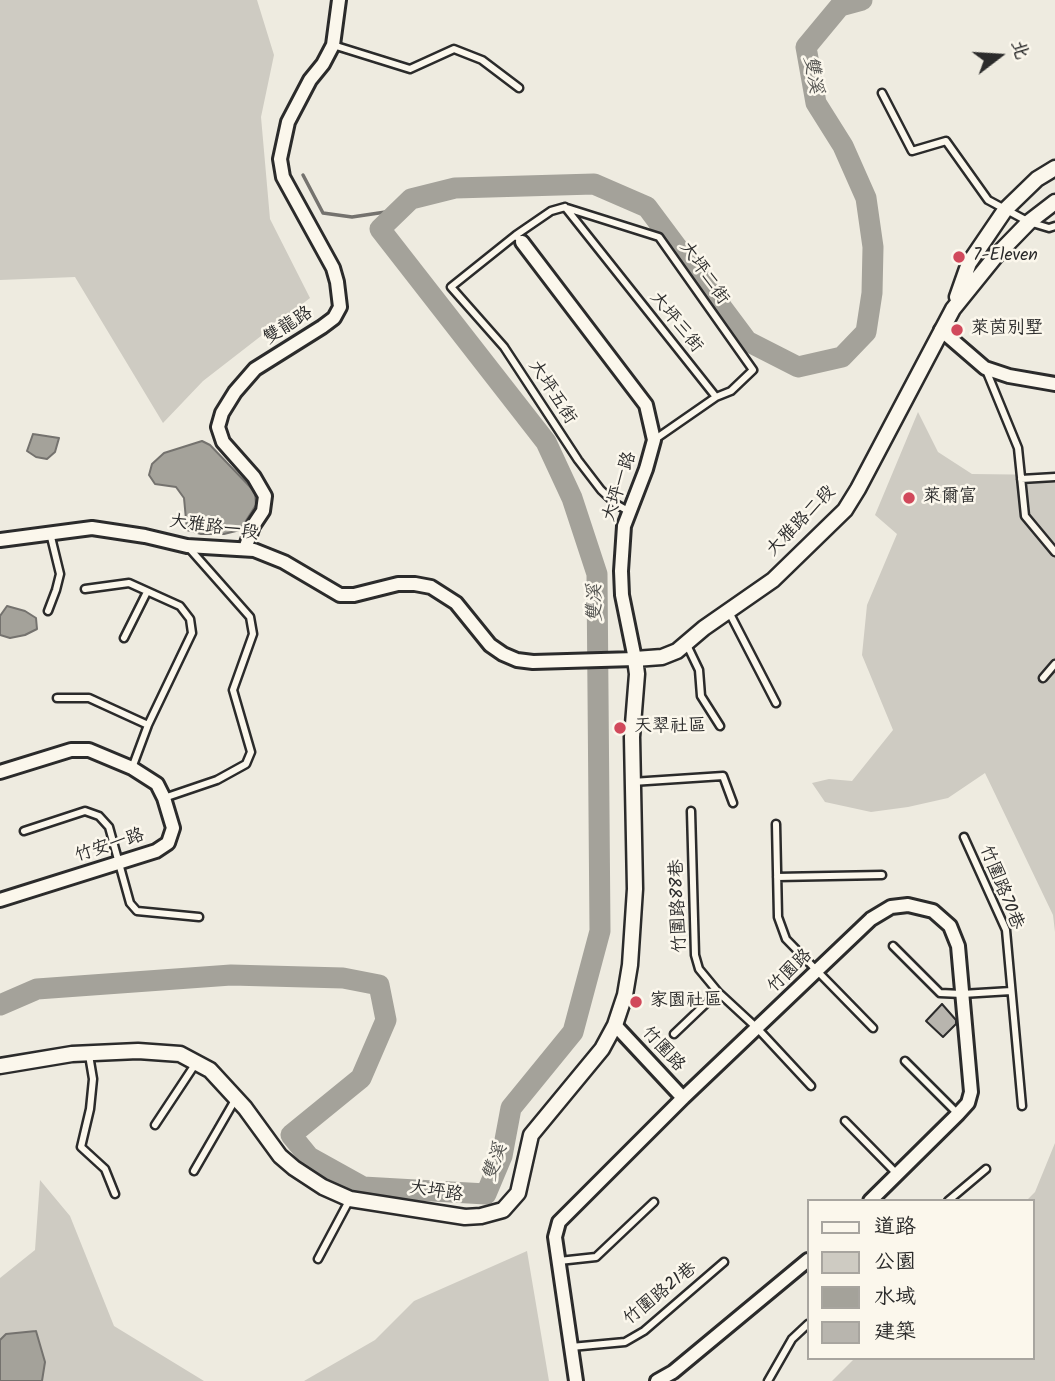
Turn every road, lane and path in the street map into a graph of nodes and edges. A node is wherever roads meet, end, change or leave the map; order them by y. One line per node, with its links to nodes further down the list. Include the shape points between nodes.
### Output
1 (338, 0): 2 (street, 雙龍路)
2 (333, 45): 3 (lane, via 410,69 454,49 482,60); 24 (street, 雙龍路, via 293,113 280,159 283,177 333,268 340,307 323,327 255,369 222,413 218,427 223,442 265,496)
3 (519, 88)
4 (882, 93): 8 (lane, via 912,151 946,141 988,200)
5 (1055, 168): 8 (street, 大雅路二段)
6 (1055, 202): 9 (street, 大雅路二段)
7 (565, 207): 11 (lane, via 551,211); 16 (lane, 大坪三街); 16 (lane, 大坪二街, via 659,237 753,370 731,391)
8 (1005, 210): 9 (lane); 12 (street, 大雅路二段, via 969,263)
9 (1029, 222): 10 (lane); 12 (street, 大雅路二段)
10 (1055, 226)
11 (519, 239): 17 (street, 大坪一路, via 646,405); 20 (lane, 大坪五街, via 451,287 504,347 601,490)
12 (953, 309): 13 (street, 大雅路二段)
13 (941, 330): 14 (street); 29 (street, 大雅路二段, via 845,510 773,580)
14 (985, 368): 15 (street); 19 (lane, via 1018,448)
15 (1055, 384)
16 (716, 397): 17 (lane)
17 (654, 440): 20 (street, 大坪一路)
18 (1055, 477): 19 (lane)
19 (1021, 479): 25 (lane, via 1025,516)
20 (628, 511): 32 (street, 大坪一路, via 622,541)
21 (50, 533): 22 (street, 大雅路一段); 23 (street, 大雅路一段, via 92,528); 28 (lane, via 60,574)
22 (0, 540)
23 (187, 546): 24 (street, 大雅路一段); 42 (lane, via 250,617 253,634 233,690 251,752 246,764 217,780)
24 (245, 549): 32 (street, 大雅路一段, via 269,555 340,595 398,584 430,587 456,603 480,634 517,660)
25 (1055, 552)
26 (85, 589): 27 (lane, via 129,583)
27 (146, 592): 30 (lane); 37 (lane, via 180,606 190,619 192,633)
28 (48, 611)
29 (729, 612): 31 (street, 大雅路二段); 36 (lane)
30 (124, 638)
31 (687, 643): 32 (street, 大雅路二段, via 662,657); 38 (lane, via 699,670 701,696)
32 (628, 659): 41 (street, 大坪路, via 637,674)
33 (1055, 664): 34 (lane)
34 (1043, 678)
35 (57, 698): 37 (lane, via 89,698)
36 (776, 703)
37 (148, 725): 39 (lane)
38 (720, 726)
39 (132, 768): 40 (street, 竹安一路, via 89,750 71,750); 42 (street, 竹安一路, via 158,784)
40 (0, 772)
41 (632, 782): 43 (lane, via 723,776); 58 (street, 大坪路, via 633,931 625,995)
42 (164, 798): 48 (street, 竹安一路, via 173,828 169,843)
43 (733, 803)
44 (691, 811): 56 (lane, 竹圍路88巷, via 695,955 699,969)
45 (776, 824): 50 (lane)
46 (24, 831): 48 (lane, via 85,811 99,816 109,827)
47 (964, 837): 55 (lane, 竹圍路70巷, via 1006,930)
48 (118, 864): 51 (street, 竹安一路); 52 (lane, via 137,911)
49 (882, 874): 50 (lane)
50 (778, 877): 54 (lane, via 778,917 786,939)
51 (0, 900)
52 (199, 917)
53 (893, 946): 57 (lane, via 940,993)
54 (818, 971): 57 (street, 竹園路, via 871,919 891,907 908,905 933,911 950,926 958,946); 59 (lane); 60 (street, 竹園路)
55 (1011, 991): 57 (lane); 69 (lane, 竹圍路70巷)
56 (718, 992): 60 (lane, 竹圍路88巷); 61 (lane)
57 (962, 995): 70 (street, 竹園路, via 971,1092)
58 (615, 1025): 68 (street, 竹圍路); 77 (street, 大坪路, via 602,1049 531,1135 518,1193 503,1210 465,1217)
59 (873, 1028)
60 (758, 1029): 66 (lane, 竹圍路88巷); 68 (street, 竹園路)
61 (674, 1034)
62 (89, 1053): 63 (street, 大坪路, via 165,1052); 65 (street, 大坪路); 76 (lane, via 93,1079 81,1147 105,1169)
63 (197, 1061): 67 (street, 大坪路); 72 (lane)
64 (905, 1061): 70 (lane)
65 (0, 1066)
66 (811, 1086)
67 (236, 1098): 74 (lane); 77 (street, 大坪路, via 280,1156 323,1187)
68 (683, 1098): 82 (street, 竹園路, via 559,1222 555,1237)
69 (1022, 1106)
70 (958, 1114): 75 (street, 竹園路)
71 (845, 1121): 75 (lane)
72 (155, 1125)
73 (986, 1169): 79 (lane)
74 (194, 1171)
75 (897, 1174): 78 (street, 竹園路)
76 (115, 1194)
77 (350, 1199): 81 (lane)
78 (872, 1199)
79 (950, 1199)
80 (654, 1202): 82 (lane, via 596,1257)
81 (318, 1259)
82 (559, 1261): 86 (street, 竹園路)
83 (724, 1262): 86 (lane, 竹圍路21巷, via 625,1342)
84 (806, 1262): 88 (street)
85 (806, 1326): 89 (lane, via 792,1339)
86 (571, 1347): 87 (street, 竹園路)
87 (576, 1381)
88 (657, 1381)
89 (768, 1381)

